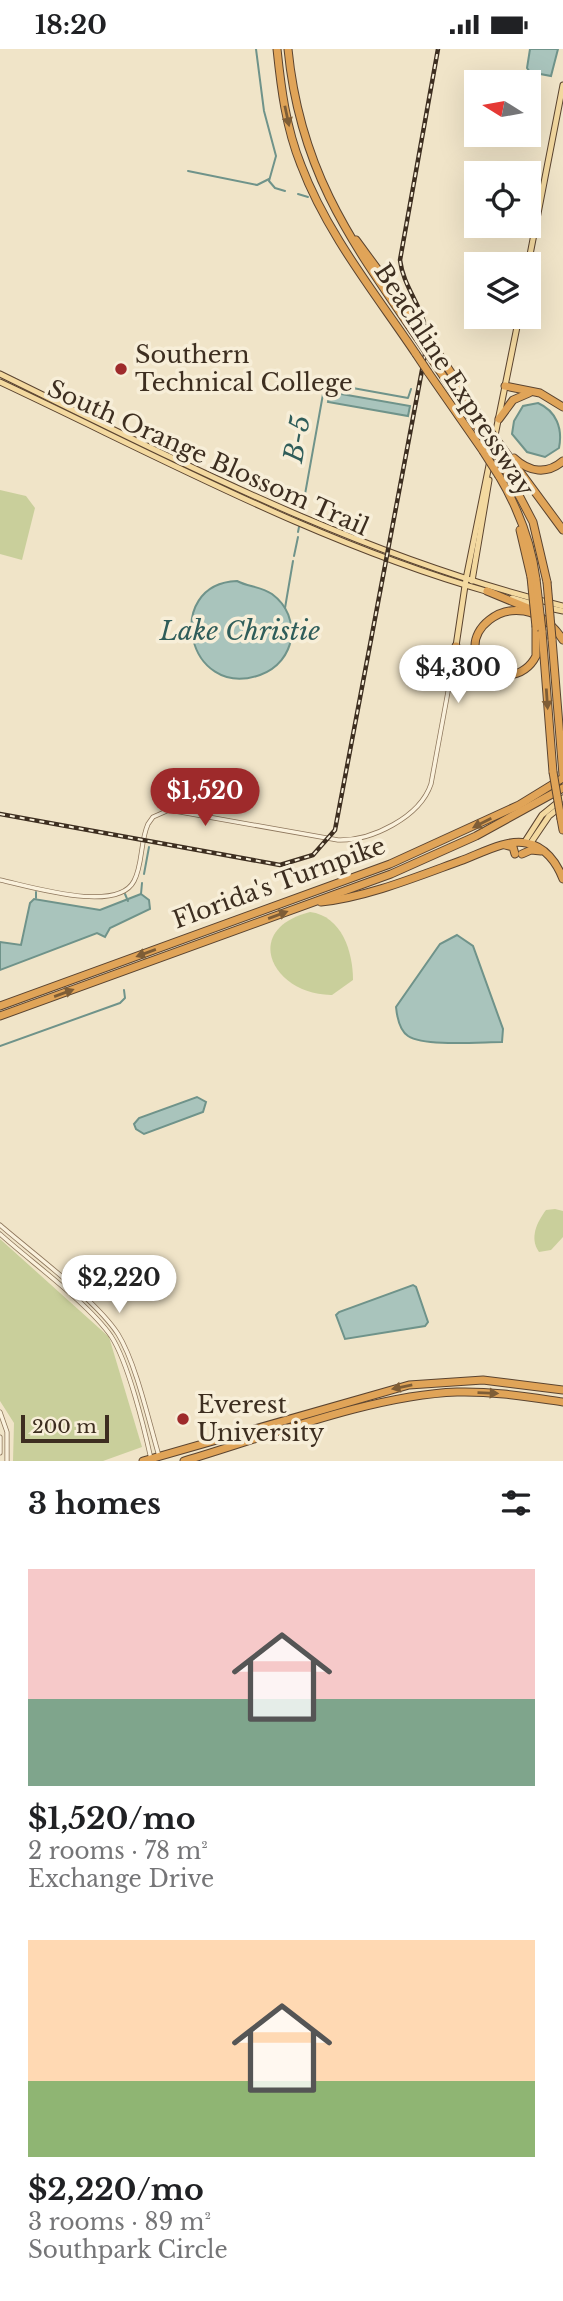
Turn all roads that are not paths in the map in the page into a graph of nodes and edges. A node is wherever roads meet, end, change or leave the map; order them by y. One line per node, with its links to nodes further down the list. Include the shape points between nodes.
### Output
1 (277, 49): 22 (highway, Beachline Expressway, one-way to 22, bridge, via 291,135 314,197 340,243 483,451 520,516 530,545)
2 (288, 49): 4 (highway, Beachline Expressway, via 295,103 310,159)
3 (563, 85): 5 (main road)
4 (348, 233): 13 (highway, bridge); 28 (highway, Beachline Expressway, bridge, via 501,461 533,522 547,582)
5 (531, 252)
6 (517, 329): 9 (main road)
7 (0, 375): 16 (main road, South Orange Blossom Trail)
8 (0, 382): 17 (main road, South Orange Blossom Trail)
9 (505, 386): 10 (highway); 12 (main road)
10 (540, 393): 11 (highway); 12 (highway, via 518,395)
11 (563, 407)
12 (499, 419): 18 (main road)
13 (504, 448): 14 (highway, via 535,470 551,469); 15 (highway)
14 (563, 461)
15 (563, 530)
16 (365, 543): 17 (main road); 18 (main road, South Orange Blossom Trail)
17 (350, 544): 18 (main road, South Orange Blossom Trail)
18 (468, 582): 19 (main road, South Orange Blossom Trail); 20 (main road, South Orange Blossom Trail); 24 (main road)
19 (487, 591): 21 (main road, South Orange Blossom Trail); 23 (highway, via 542,615)
20 (563, 606)
21 (563, 611)
22 (539, 629): 27 (highway, via 532,663 518,674); 33 (highway, Beachline Expressway, one-way to 33, bridge)
23 (563, 638): 27 (highway, via 528,611 510,610 492,617 478,631 475,647 482,665)
24 (456, 646): 25 (street); 26 (highway, via 458,664)
25 (452, 668): 26 (highway); 38 (street, via 430,784 423,802 409,816 347,841 176,810 153,817 144,832 133,883 124,890 100,898)
26 (464, 670): 27 (highway)
27 (498, 675)
28 (562, 766): 29 (highway, Beachline Expressway)
29 (563, 777): 40 (highway, Florida's Turnpike, one-way to 40, via 519,805 399,860)
30 (563, 788): 39 (highway, Florida's Turnpike, via 450,849)
31 (563, 798): 34 (main road, via 550,809)
32 (563, 805): 34 (main road, via 549,816)
33 (563, 830)
34 (532, 842): 35 (highway); 36 (highway)
35 (505, 845): 36 (highway, via 518,854 533,849); 39 (highway, via 409,878)
36 (545, 852): 37 (highway)
37 (563, 879)
38 (0, 880)
39 (307, 904): 41 (highway, Florida's Turnpike, one-way to 39)
40 (0, 1006)
41 (0, 1016)
42 (0, 1225): 51 (street, via 117,1333 129,1357)
43 (0, 1234): 51 (street, via 112,1337)
44 (470, 1380): 45 (highway); 46 (highway, via 457,1386); 51 (highway, one-way to 51, via 385,1390)
45 (563, 1390)
46 (456, 1392): 47 (highway, one-way to 47); 53 (highway, via 389,1401)
47 (563, 1402)
48 (0, 1412): 52 (street, via 7,1432)
49 (0, 1437): 50 (street)
50 (0, 1453)
51 (153, 1460)
52 (8, 1461)
53 (184, 1461)

